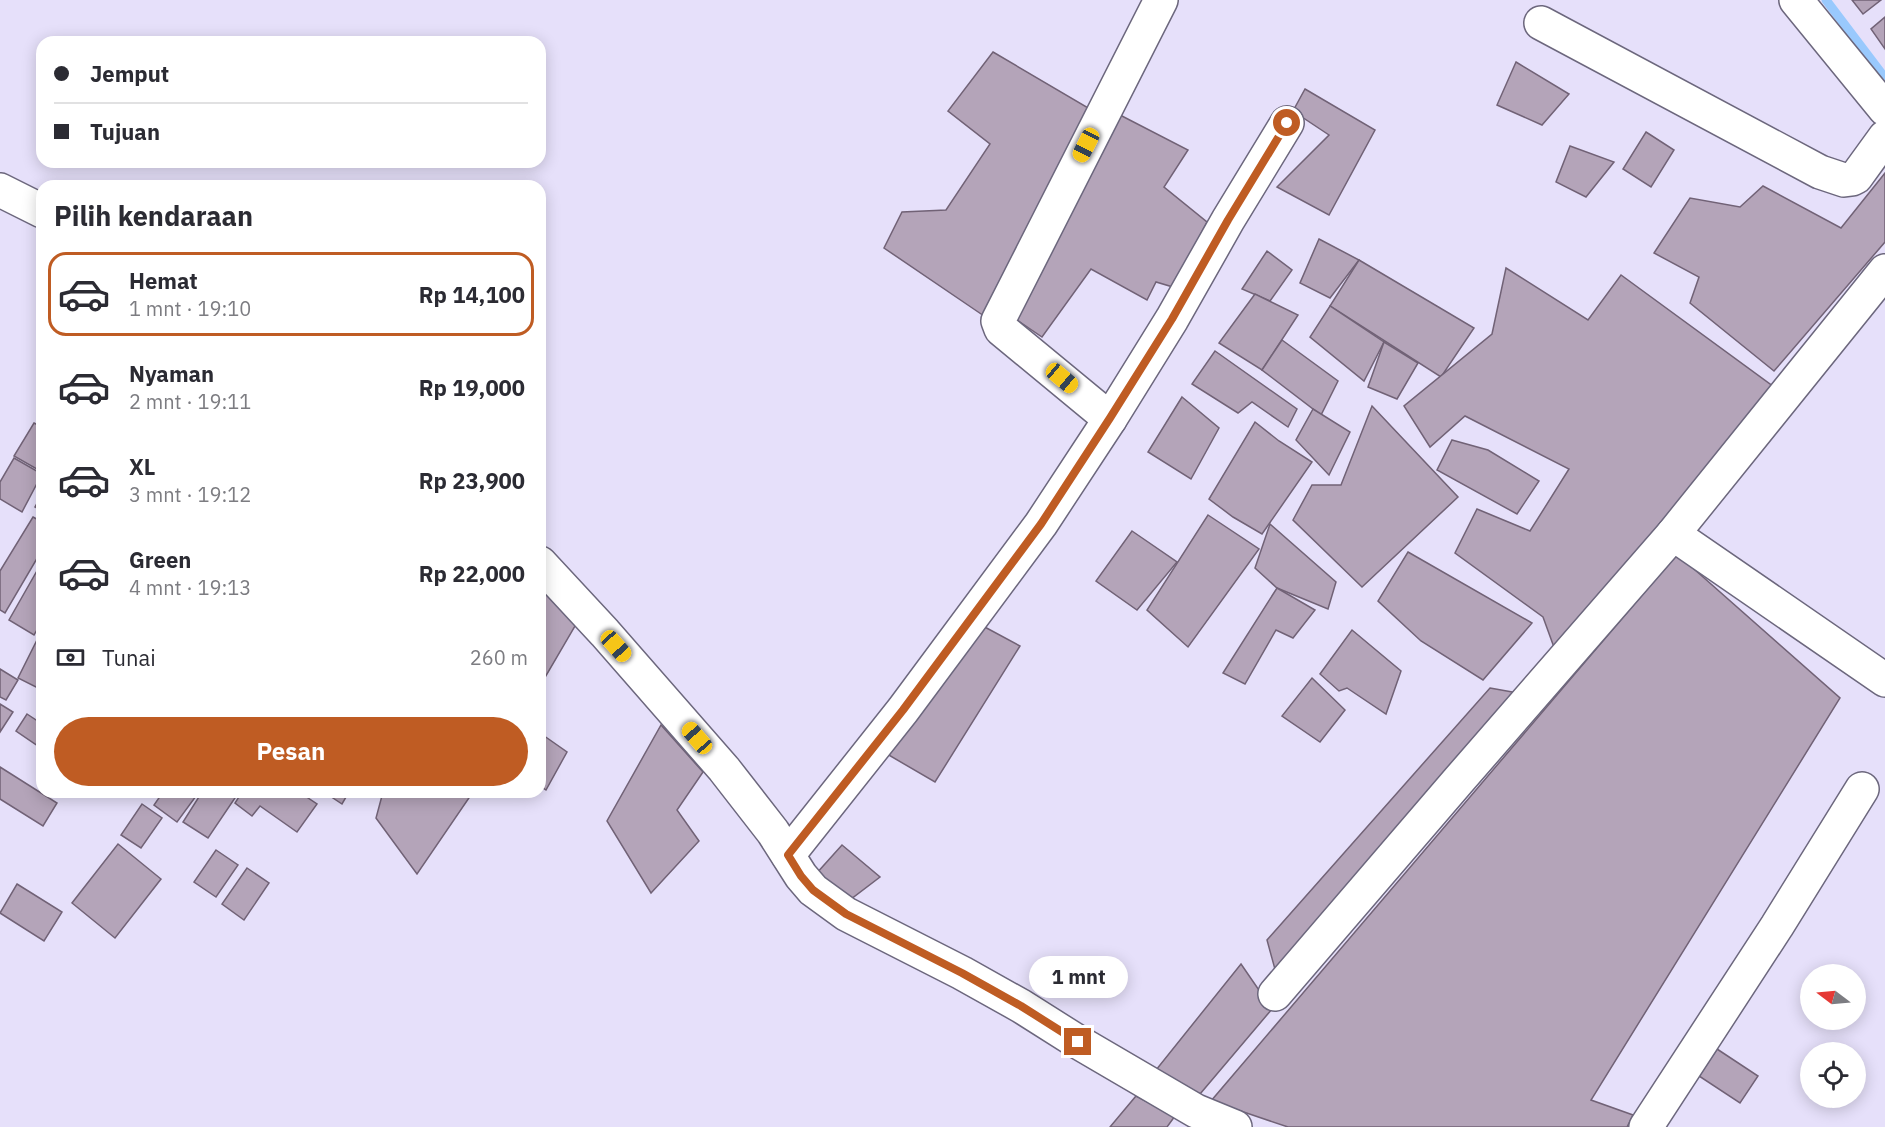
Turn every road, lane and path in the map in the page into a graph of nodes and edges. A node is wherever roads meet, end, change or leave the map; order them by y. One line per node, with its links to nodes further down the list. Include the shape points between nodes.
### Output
1 (1161, 0): 10 (street, via 998,321 1001,330)
2 (1796, 0): 4 (street)
3 (1541, 23): 6 (street, via 1832,177 1856,177)
4 (1885, 109)
5 (1287, 123): 10 (street)
6 (1885, 137)
7 (0, 190): 8 (street)
8 (36, 208)
9 (1885, 271): 11 (street)
10 (1110, 418): 15 (street, via 1027,543 903,710)
11 (1673, 534): 13 (street); 16 (street)
12 (546, 569): 15 (street, via 724,769)
13 (1885, 680)
14 (1862, 789): 19 (street)
15 (788, 855): 17 (street, via 813,890 846,914 1011,1000)
16 (1275, 994)
17 (1190, 1119): 18 (street)
18 (1235, 1127)
19 (1646, 1127)

